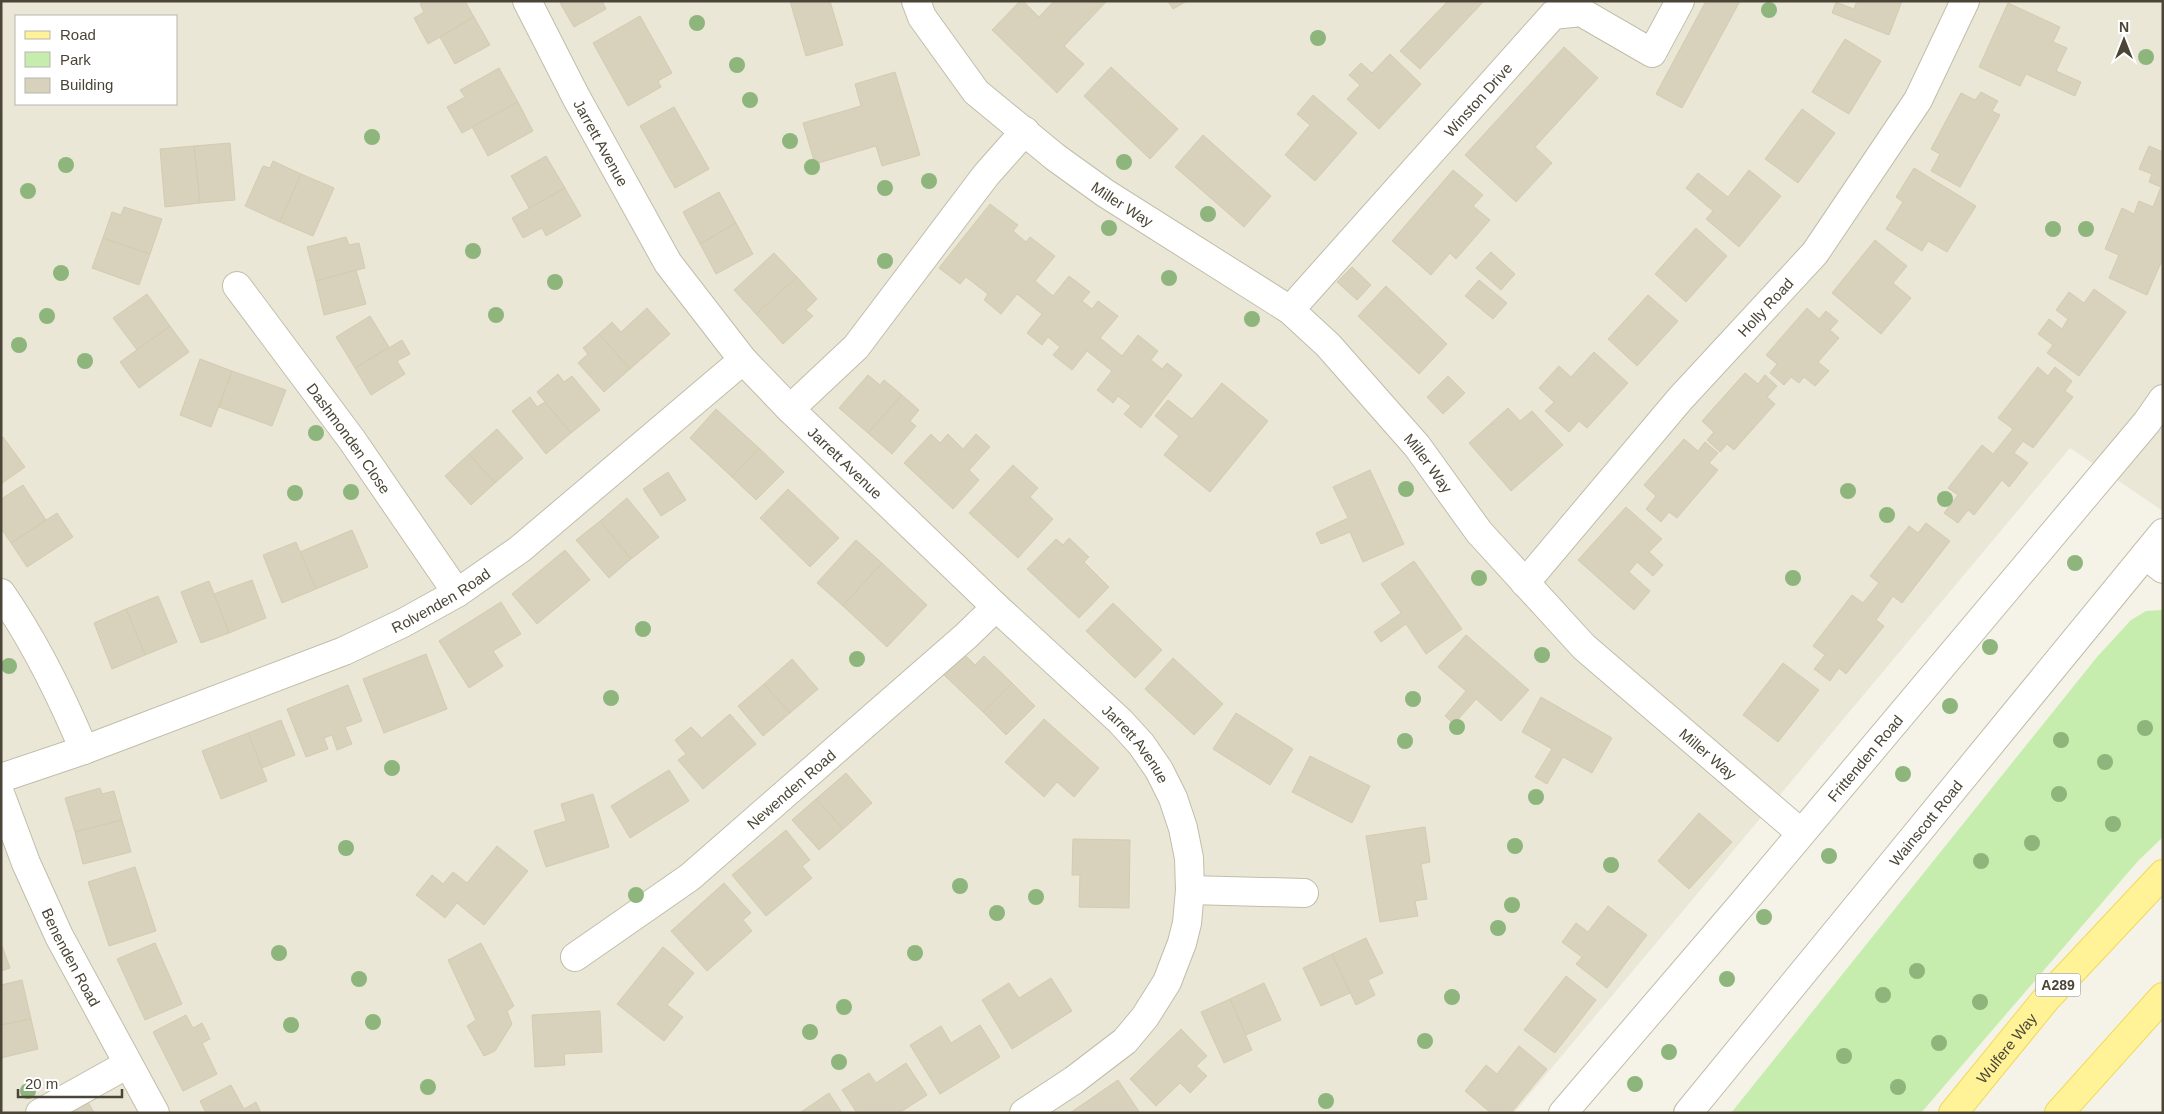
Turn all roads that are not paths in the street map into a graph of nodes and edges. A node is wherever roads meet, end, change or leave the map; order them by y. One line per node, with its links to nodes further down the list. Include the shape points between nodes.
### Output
1 (526, 1): 8 (street, Jarrett Avenue, via 668,263)
2 (916, 1): 5 (street, Miller Way, via 922,18 976,92)
3 (1680, 1): 7 (street, Winston Drive, via 1652,53 1581,12 1553,15)
4 (1965, 1): 13 (street, Holly Road, via 1918,100 1815,253 1680,399)
5 (1024, 131): 7 (street, Miller Way, via 1055,158 1105,193); 10 (street, via 986,175 856,346)
6 (237, 286): 15 (street, Dashmonden Close, via 352,440)
7 (1290, 310): 13 (street, Miller Way, via 1328,345 1417,446 1479,532)
8 (743, 360): 10 (street, Jarrett Avenue); 15 (street, Rolvenden Road, via 520,549)
9 (2163, 399): 20 (street, Frittenden Road)
10 (790, 409): 16 (street, Jarrett Avenue)
11 (2163, 533): 12 (street, Wainscott Road)
12 (2154, 562): 32 (street, Wainscott Road)
13 (1525, 583): 20 (street, Miller Way, via 1584,647)
14 (1, 593): 17 (street, via 40,655)
15 (457, 593): 17 (street, Rolvenden Road, via 344,651)
16 (996, 607): 22 (street, Jarrett Avenue, via 1120,721 1159,770 1183,828 1189,858); 24 (street, Newenden Road, via 690,877)
17 (84, 750): 18 (street, Rolvenden Road)
18 (1, 778)
19 (1, 796): 27 (street, Benenden Road, via 49,917)
20 (1802, 833): 31 (street, Frittenden Road)
21 (2163, 874): 33 (main road, Wulfere Way / A289, via 2046,999)
22 (1190, 890): 23 (street); 30 (street, Jarrett Avenue, via 1187,923 1177,958 1160,996 1142,1021 1109,1054)
23 (1304, 893)
24 (575, 957)
25 (2163, 997): 26 (main road)
26 (2144, 1017): 34 (main road); 35 (main road)
27 (128, 1064): 28 (street); 29 (street, Benenden Road)
28 (40, 1113)
29 (155, 1113)
30 (1024, 1113)
31 (1563, 1113)
32 (1688, 1113)
33 (1952, 1113)
34 (2059, 1113)
35 (2080, 1113)

